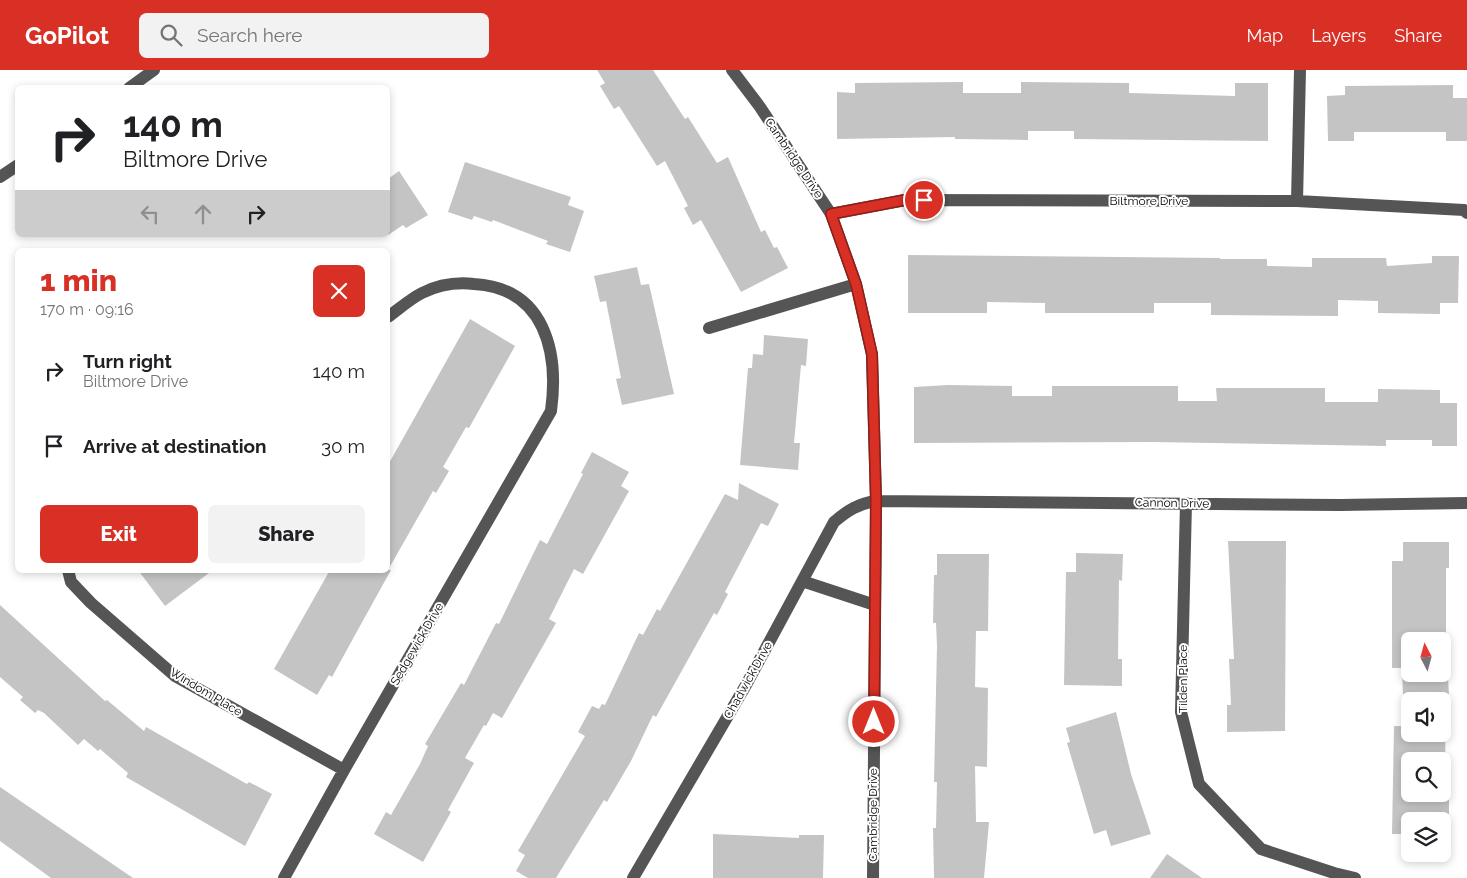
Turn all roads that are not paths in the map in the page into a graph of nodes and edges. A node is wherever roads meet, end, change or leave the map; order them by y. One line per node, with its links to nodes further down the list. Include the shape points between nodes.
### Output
1 (154, 70): 4 (street)
2 (732, 70): 9 (street, Cambridge Drive, via 760,106)
3 (1300, 70): 7 (street)
4 (133, 85)
5 (15, 167): 6 (street)
6 (0, 177)
7 (1298, 201): 8 (street, Biltmore Drive, via 1464,210); 9 (street, Biltmore Drive, via 905,200)
8 (1467, 213)
9 (831, 214): 10 (street, Cambridge Drive)
10 (856, 284): 12 (street); 13 (street, Cambridge Drive, via 872,354)
11 (390, 316): 19 (street, Sedgewick Drive, via 422,292 455,282 489,284 513,293 542,327 551,349 555,382 551,411)
12 (709, 328)
13 (876, 501): 14 (street, Cannon Drive); 17 (street, Chadwick Drive, via 848,509 834,522); 18 (street, Cambridge Drive)
14 (1186, 503): 15 (street, Cannon Drive); 23 (street, Tilden Place, via 1181,712 1199,784 1261,849)
15 (1467, 504)
16 (69, 573): 19 (street, Windom Place, via 71,582 90,603 175,676)
17 (802, 581): 18 (street); 21 (street, Chadwick Drive, via 746,685)
18 (875, 605): 22 (street, Cambridge Drive)
19 (344, 770): 20 (street, Sedgewick Drive)
20 (284, 878)
21 (633, 878)
22 (873, 878)
23 (1355, 878)

